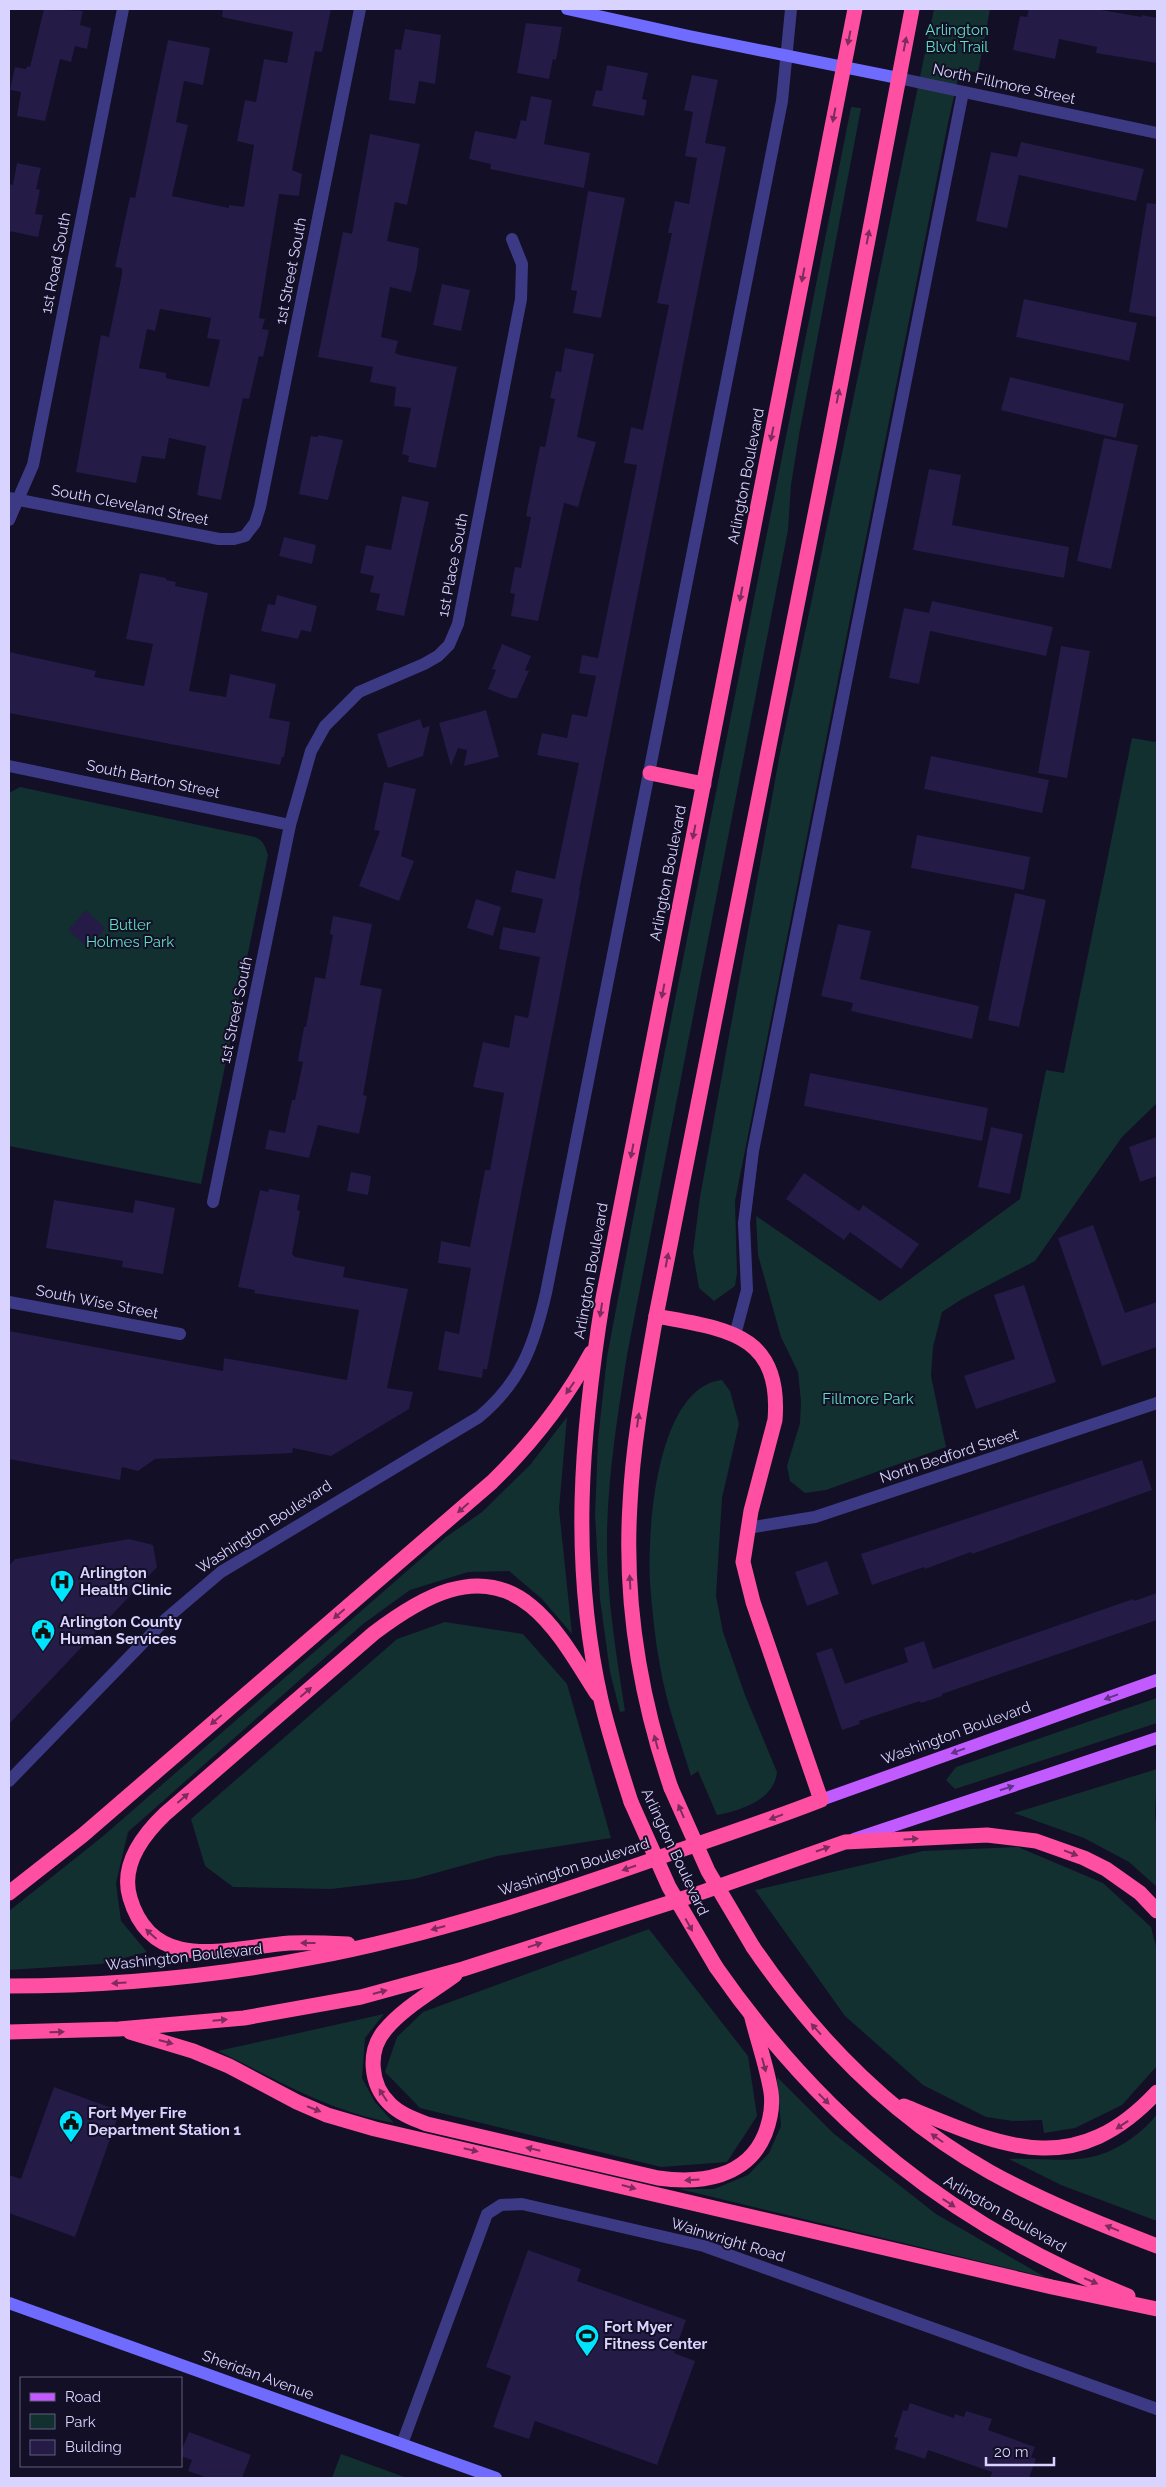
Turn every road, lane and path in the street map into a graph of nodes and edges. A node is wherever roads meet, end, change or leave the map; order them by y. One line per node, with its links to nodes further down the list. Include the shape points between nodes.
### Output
1 (123, 9): 13 (street, 1st Road South, via 32,465)
2 (360, 9): 15 (street, 1st Street South, via 260,507 255,523)
3 (567, 9): 7 (street, North Fillmore Street)
4 (791, 9): 7 (street)
5 (855, 9): 8 (highway, Arlington Boulevard, one-way to 8)
6 (912, 9): 9 (highway, Arlington Boulevard, one-way to 6)
7 (785, 55): 8 (street, North Fillmore Street); 17 (street, via 782,100)
8 (843, 67): 9 (street, North Fillmore Street); 18 (highway, Arlington Boulevard, one-way to 18)
9 (898, 78): 10 (street, North Fillmore Street); 22 (highway, Arlington Boulevard, one-way to 9)
10 (963, 92): 11 (street, North Fillmore Street); 24 (street, via 749,1173 744,1223 747,1290)
11 (1157, 133)
12 (512, 239): 19 (street, 1st Place South, via 522,264 521,299 458,624 449,645 438,656 359,692 325,726 312,751)
13 (14, 499): 14 (street, 1st Road South); 15 (street, South Cleveland Street, via 219,539 234,540)
14 (9, 520)
15 (245, 536)
16 (9, 766): 19 (street, South Barton Street)
17 (650, 773): 18 (highway); 31 (street, Washington Boulevard, via 539,1322 523,1365 499,1398 478,1417 221,1572 162,1623)
18 (704, 784): 25 (highway, Arlington Boulevard, one-way to 25)
19 (290, 824): 20 (street, 1st Street South)
20 (213, 1202)
21 (9, 1302): 23 (street, South Wise Street)
22 (656, 1316): 24 (highway); 43 (highway, Arlington Boulevard, one-way to 22, bridge, via 854,2070 797,2007 753,1947 708,1870 658,1751 640,1672 629,1554 636,1433)
23 (180, 1334)
24 (734, 1335): 27 (highway, via 753,1346 768,1364 776,1405)
25 (595, 1346): 29 (highway, Arlington Boulevard, via 585,1420 581,1522 589,1632); 34 (highway, one-way to 34, via 578,1376 529,1443 492,1482 120,1803)
26 (1157, 1403): 27 (street, North Bedford Street, via 815,1517)
27 (748, 1528): 32 (highway, via 743,1562 748,1587)
28 (1157, 1680): 32 (main road, Washington Boulevard, one-way to 32)
29 (601, 1700): 36 (highway, one-way to 29, via 291,1943 208,1952 172,1947 153,1937 138,1919 128,1893 130,1867 146,1834 179,1801 374,1633 409,1608 441,1593 486,1587 498,1588 522,1599 553,1629); 39 (highway, Arlington Boulevard, one-way to 39, bridge, via 631,1802 669,1887 716,1967)
30 (1157, 1738): 33 (main road, one-way to 30)
31 (9, 1781)
32 (821, 1800): 36 (highway, Washington Boulevard, one-way to 36, via 550,1895)
33 (845, 1842): 35 (highway, one-way to 35, via 987,1835 1036,1841 1106,1869 1140,1893); 37 (highway, one-way to 33, via 694,1896)
34 (9, 1893)
35 (1157, 1911)
36 (374, 1944): 38 (highway, Washington Boulevard, one-way to 38, via 311,1958 171,1978)
37 (463, 1969): 39 (highway, one-way to 37, via 771,2094 768,2127 762,2142 740,2167 724,2174 692,2181 658,2178 427,2124 399,2112 389,2103 375,2081 373,2066 376,2044 383,2031 402,2013); 40 (highway, one-way to 37, via 282,2012 361,1997)
38 (9, 1986)
39 (752, 2018): 46 (highway, Arlington Boulevard, one-way to 46, via 807,2083 932,2192 1046,2260)
40 (119, 2029): 41 (highway, one-way to 40); 46 (highway, one-way to 46, via 193,2051 327,2115 375,2129 1052,2287)
41 (9, 2032)
42 (1157, 2092): 43 (highway, one-way to 43, via 1128,2120 1098,2138 1049,2148 1031,2148 987,2139)
43 (887, 2100): 44 (highway, Arlington Boulevard, one-way to 43, via 1061,2208 989,2172)
44 (1157, 2246)
45 (9, 2303): 48 (street, Sheridan Avenue)
46 (1157, 2308)
47 (1157, 2409): 48 (street, Wainwright Road, via 704,2246 522,2204 501,2206 488,2214)
48 (402, 2444): 49 (street, Sheridan Avenue)
49 (496, 2478)

